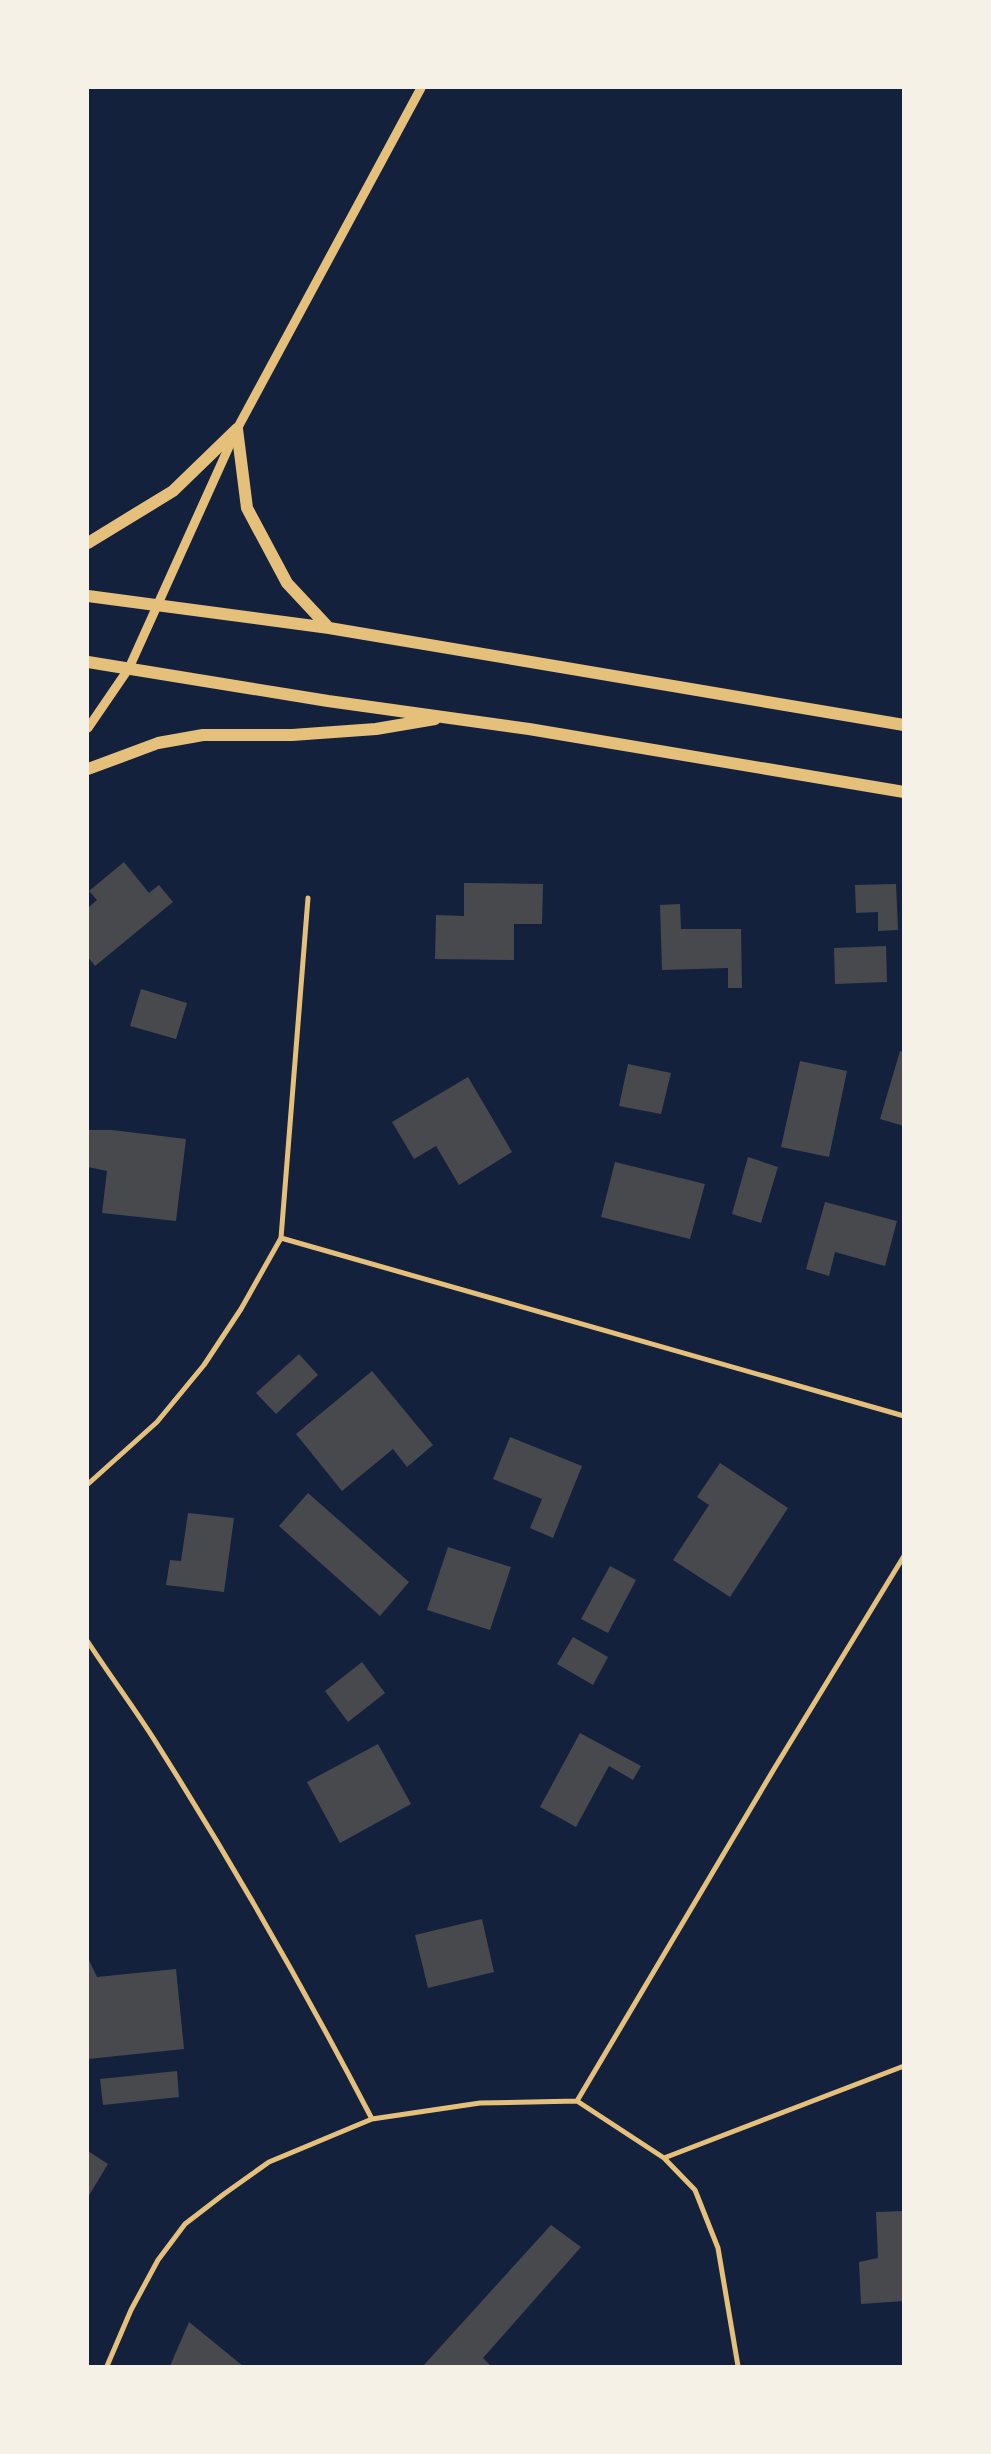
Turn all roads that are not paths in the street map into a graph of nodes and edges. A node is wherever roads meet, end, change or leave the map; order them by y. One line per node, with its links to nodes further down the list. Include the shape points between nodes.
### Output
1 (421, 88): 2 (street)
2 (237, 429): 3 (main road, via 173,491); 5 (street); 6 (main road, via 247,508 287,583)
3 (88, 543)
4 (88, 596): 5 (main road)
5 (156, 606): 6 (main road); 8 (street)
6 (329, 628): 10 (main road)
7 (88, 662): 8 (main road)
8 (129, 668): 9 (main road, via 328,701); 11 (street)
9 (450, 717): 12 (main road, via 376,729 292,735 203,735 158,743); 13 (main road)
10 (904, 725)
11 (88, 728)
12 (88, 769)
13 (904, 792)
14 (308, 898): 15 (street)
15 (282, 1238): 16 (street); 17 (street, via 204,1365 157,1422)
16 (904, 1416)
17 (88, 1484)
18 (904, 1556): 21 (street, via 768,1777)
19 (88, 1642): 22 (street, via 162,1751 236,1875 322,2022)
20 (904, 2066): 23 (street)
21 (577, 2101): 22 (street, via 480,2103); 23 (street)
22 (372, 2119): 24 (street, via 269,2162 185,2224 158,2260 131,2310)
23 (664, 2158): 25 (street, via 695,2190 718,2248)
24 (107, 2366)
25 (738, 2366)

